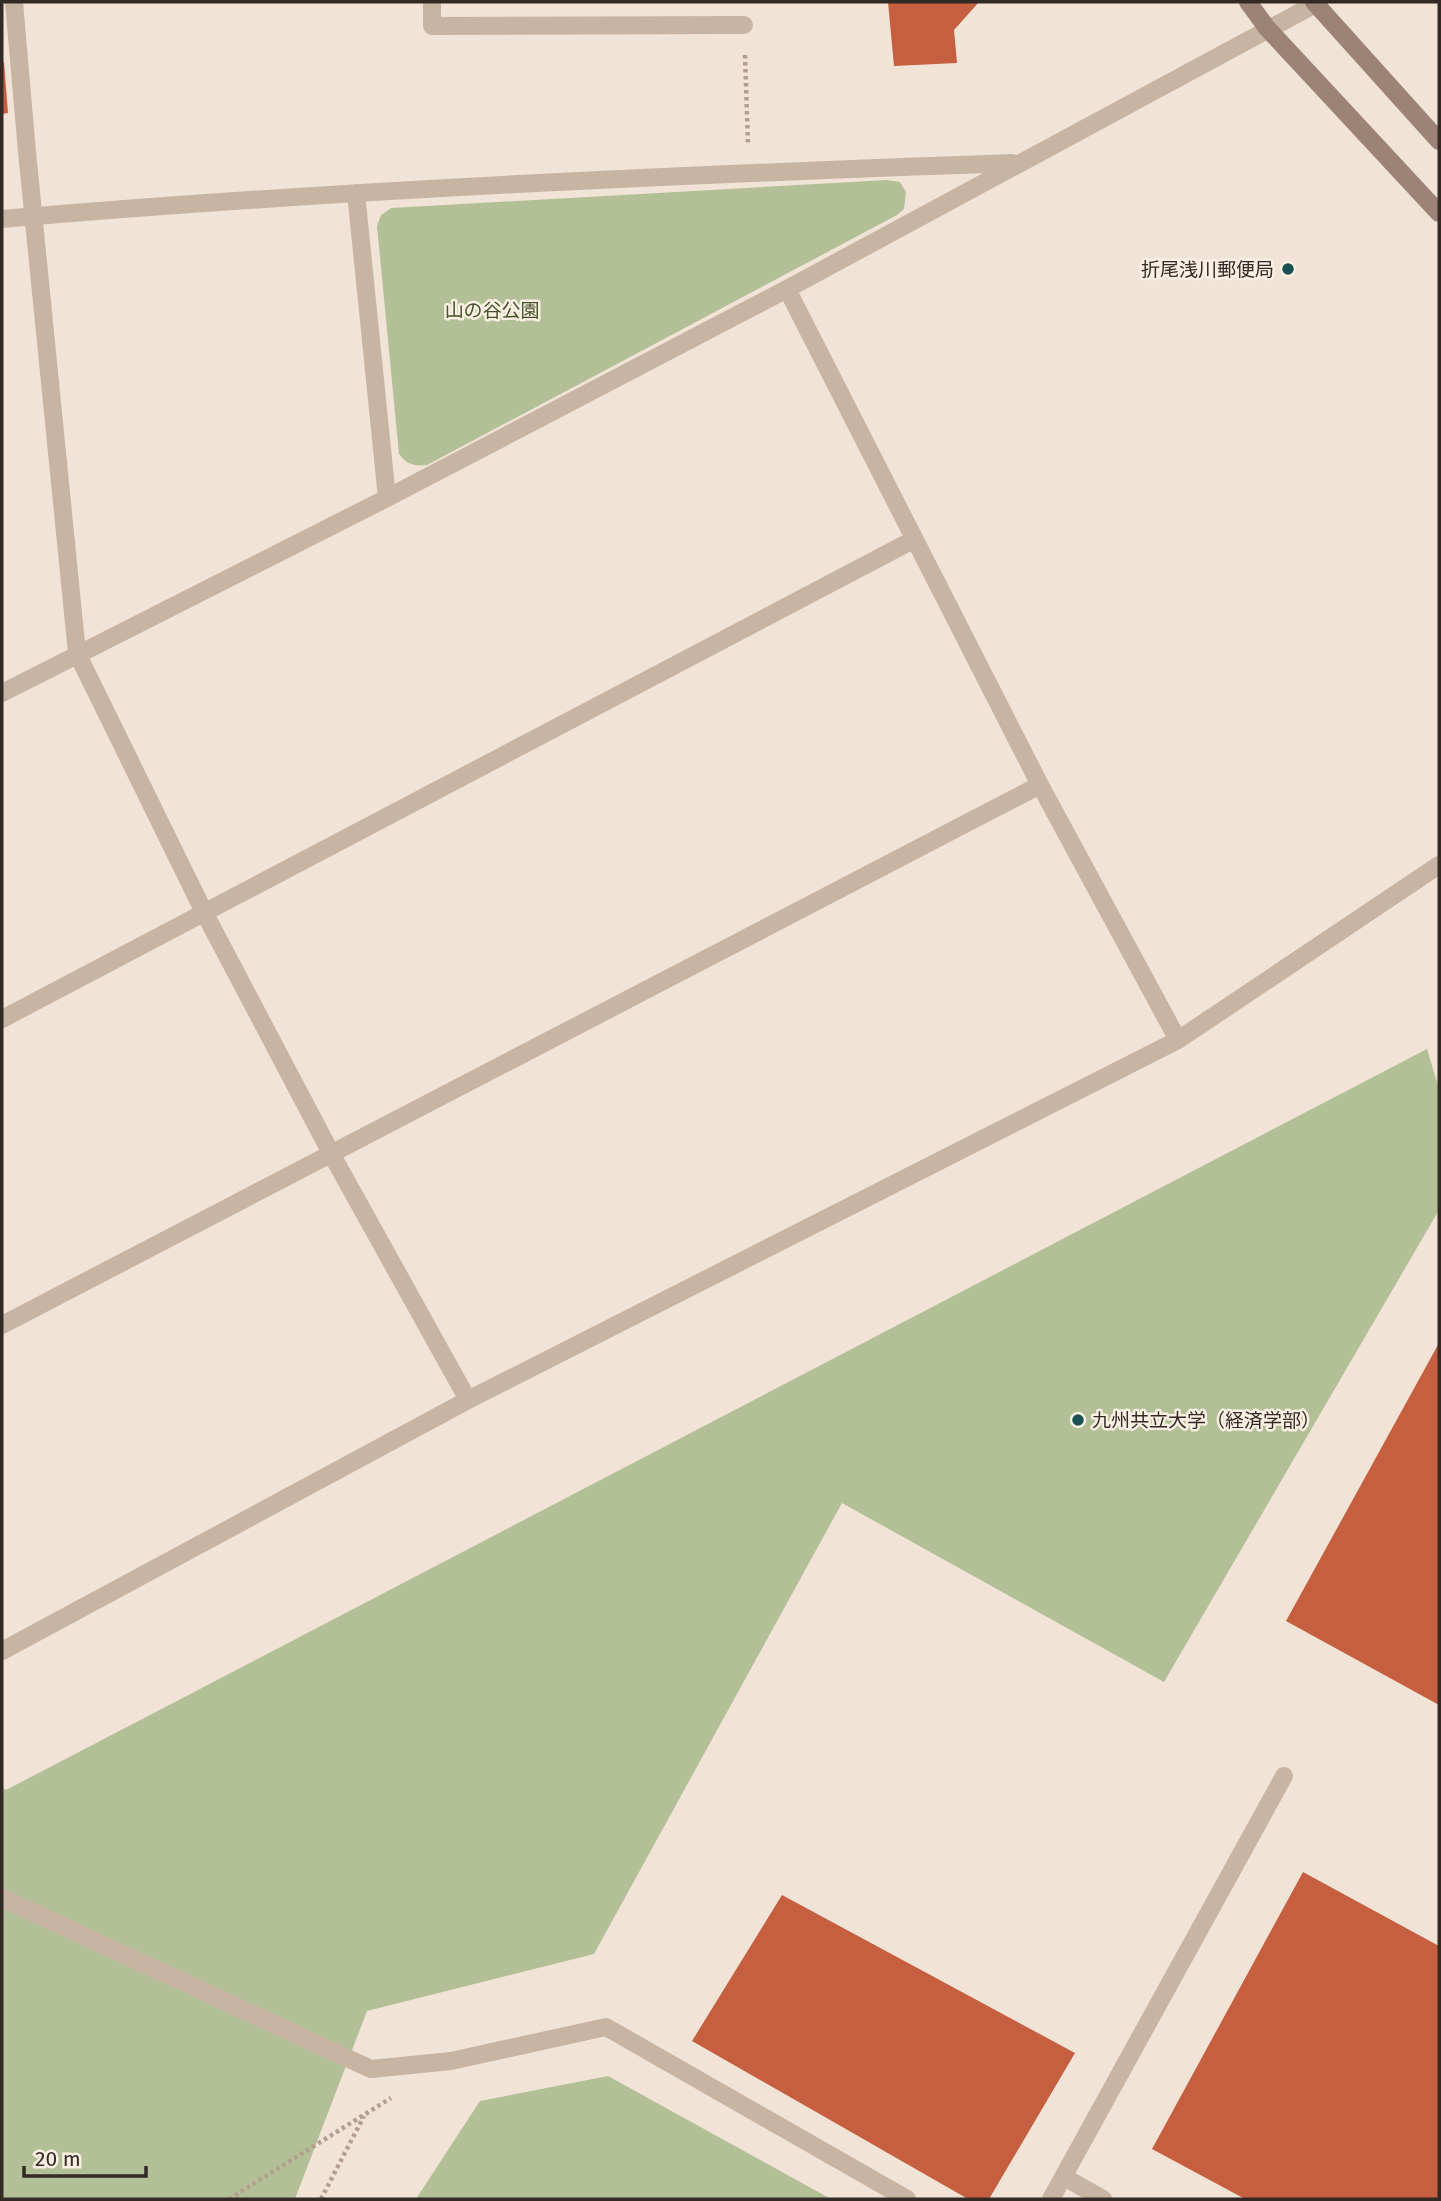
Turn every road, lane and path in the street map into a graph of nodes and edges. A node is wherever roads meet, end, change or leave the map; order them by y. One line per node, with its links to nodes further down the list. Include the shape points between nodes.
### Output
1 (14, 2): 12 (street)
2 (432, 2): 5 (street, via 432,26)
3 (1248, 2): 6 (street)
4 (1316, 2): 6 (street); 7 (street)
5 (744, 25): 9 (path)
6 (1268, 28): 8 (street); 11 (street)
7 (1439, 141)
8 (1017, 163): 9 (street); 14 (street)
9 (750, 173): 10 (street)
10 (356, 193): 12 (street); 15 (street)
11 (1439, 213)
12 (33, 216): 13 (street); 17 (street)
13 (2, 219)
14 (787, 289): 15 (street); 16 (street)
15 (387, 498): 17 (street)
16 (913, 540): 19 (street); 21 (street)
17 (77, 653): 18 (street); 21 (street)
18 (2, 693)
19 (1040, 785): 23 (street); 24 (street)
20 (1439, 865): 23 (street)
21 (204, 912): 22 (street); 24 (street)
22 (2, 1019)
23 (1178, 1040): 26 (street)
24 (332, 1155): 25 (street); 26 (street)
25 (2, 1325)
26 (468, 1400): 27 (street)
27 (2, 1651)
28 (1284, 1776): 32 (street)
29 (2, 1898): 35 (street, via 370,2069 451,2061 606,2027)
30 (397, 2095): 31 (path)
31 (364, 2116): 33 (path); 34 (path)
32 (1064, 2177): 36 (street); 37 (street)
33 (229, 2199)
34 (321, 2199)
35 (907, 2199)
36 (1051, 2199)
37 (1103, 2199)

